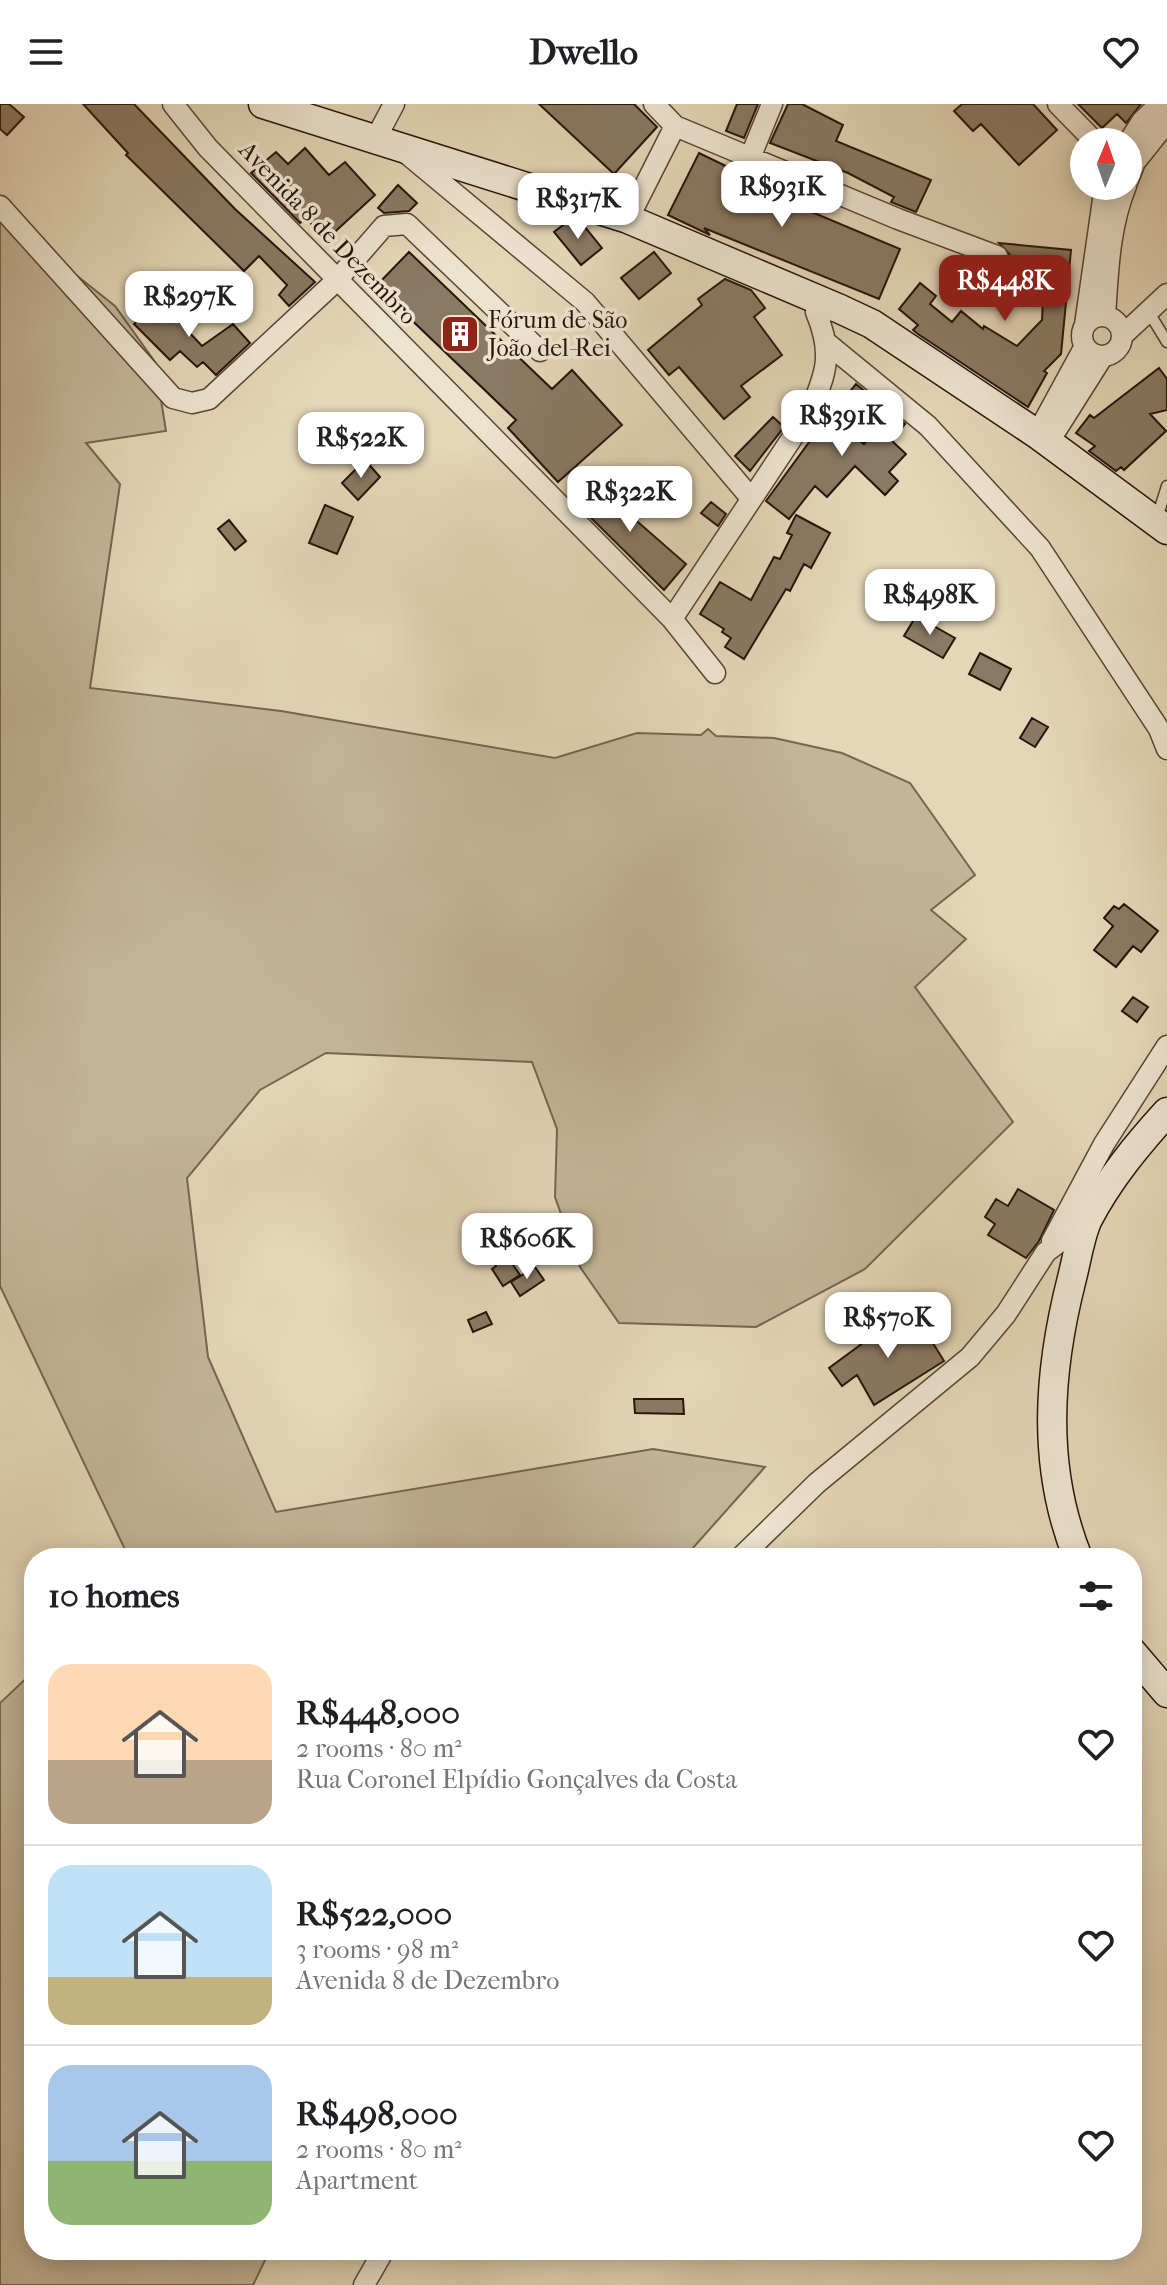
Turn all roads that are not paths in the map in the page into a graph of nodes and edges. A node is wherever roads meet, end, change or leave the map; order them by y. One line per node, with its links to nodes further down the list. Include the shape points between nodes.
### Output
1 (173, 104): 20 (street, Avenida 8 de Dezembro, via 208,148)
2 (263, 104): 12 (main road)
3 (394, 104): 12 (street)
4 (654, 104): 9 (street)
5 (772, 104): 14 (street)
6 (1058, 104): 10 (street)
7 (1160, 104): 11 (street)
8 (1167, 122): 13 (street)
9 (675, 126): 14 (street); 18 (street)
10 (1081, 128)
11 (1138, 128)
12 (388, 144): 18 (main road); 33 (street, via 585,302)
13 (1142, 153)
14 (750, 158): 19 (street)
15 (1103, 200): 25 (street)
16 (1120, 200): 24 (street)
17 (0, 206): 20 (street, via 173,398 192,403 209,399)
18 (628, 219): 22 (main road)
19 (997, 256)
20 (337, 280): 29 (street, via 384,226 407,224); 35 (street, Avenida 8 de Dezembro)
21 (1167, 294): 23 (street)
22 (840, 309): 28 (street, via 816,312); 31 (main road, via 872,324)
23 (1148, 311): 26 (street); 27 (lane)
24 (1105, 316): 25 (street); 26 (street, via 1117,322)
25 (1085, 325): 30 (street, via 1082,336)
26 (1123, 335): 30 (street, via 1117,350)
27 (1167, 342)
28 (828, 344): 33 (street, via 822,383 810,411); 37 (street, via 928,426 1040,548)
29 (540, 351)
30 (1094, 351): 31 (street)
31 (1043, 439): 34 (main road)
32 (1167, 486): 34 (lane)
33 (750, 497): 35 (street)
34 (1162, 526)
35 (672, 619): 36 (street, Avenida 8 de Dezembro)
36 (715, 673)
37 (1167, 749)
38 (1167, 1046): 41 (street, via 1104,1144)
39 (1167, 1112): 40 (main road, via 1129,1154)
40 (1087, 1222): 41 (street); 43 (main road, via 1053,1364 1050,1425 1056,1483)
41 (1046, 1252): 42 (street, via 970,1357 817,1483)
42 (750, 1548)
43 (1075, 1548)
44 (1142, 1664): 45 (main road)
45 (1167, 1693)
46 (378, 2260): 47 (street)
47 (364, 2285)

